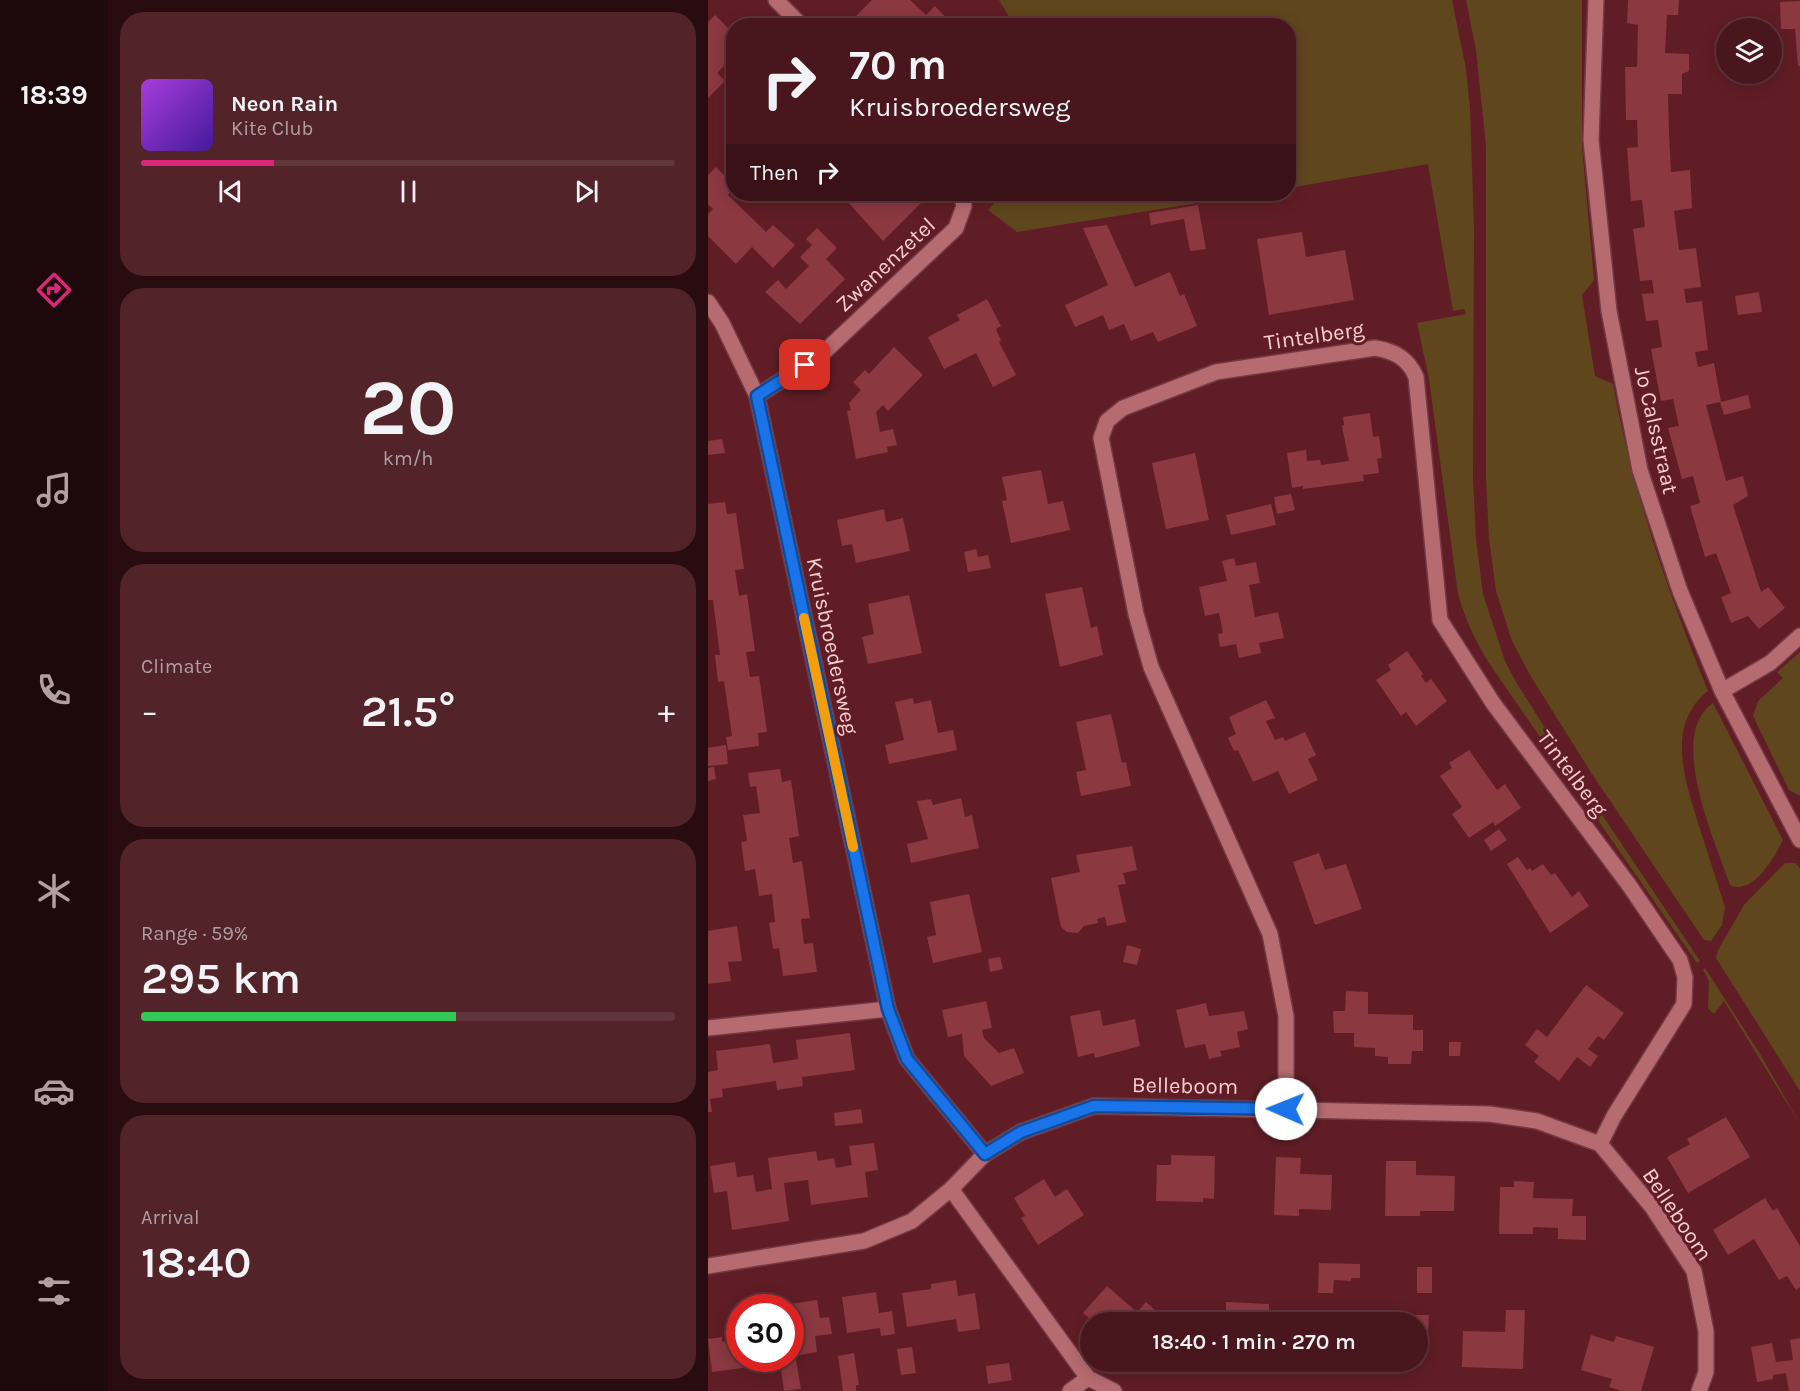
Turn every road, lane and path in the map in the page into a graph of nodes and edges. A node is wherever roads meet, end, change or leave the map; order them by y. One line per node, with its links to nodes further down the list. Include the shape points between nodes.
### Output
1 (776, 0): 3 (street)
2 (1596, 0): 8 (street, Jo Calsstraat, via 1591,140 1609,311 1640,470 1680,591)
3 (794, 18)
4 (963, 201): 6 (street, Zwanenzetel, via 956,228 821,355)
5 (708, 302): 6 (street, Kruisbroedersweg, via 722,322)
6 (757, 396): 10 (street, Kruisbroedersweg)
7 (1800, 636): 8 (street, via 1770,663)
8 (1722, 691): 9 (street, Jo Calsstraat)
9 (1798, 829)
10 (888, 1009): 11 (street); 14 (street, Kruisbroedersweg, via 907,1059)
11 (708, 1028)
12 (1286, 1109): 13 (street, Belleboom, via 1489,1114 1537,1120); 13 (street, Tintelberg, via 1286,1016 1270,934 1151,667 1101,438 1107,422 1123,408 1216,372 1374,348 1402,358 1416,377 1440,620 1493,703 1629,885 1680,960 1685,977 1684,1004); 14 (street, Belleboom, via 1094,1106 1021,1132)
13 (1600, 1144): 20 (street, Belleboom, via 1652,1207 1694,1271 1706,1331 1706,1372)
14 (985, 1154): 15 (street, Belleboom)
15 (951, 1189): 16 (street, Belleboom, via 912,1221 864,1241); 17 (street)
16 (708, 1266)
17 (1088, 1377): 18 (street); 19 (street)
18 (1070, 1391)
19 (1114, 1391)
20 (1700, 1391)

